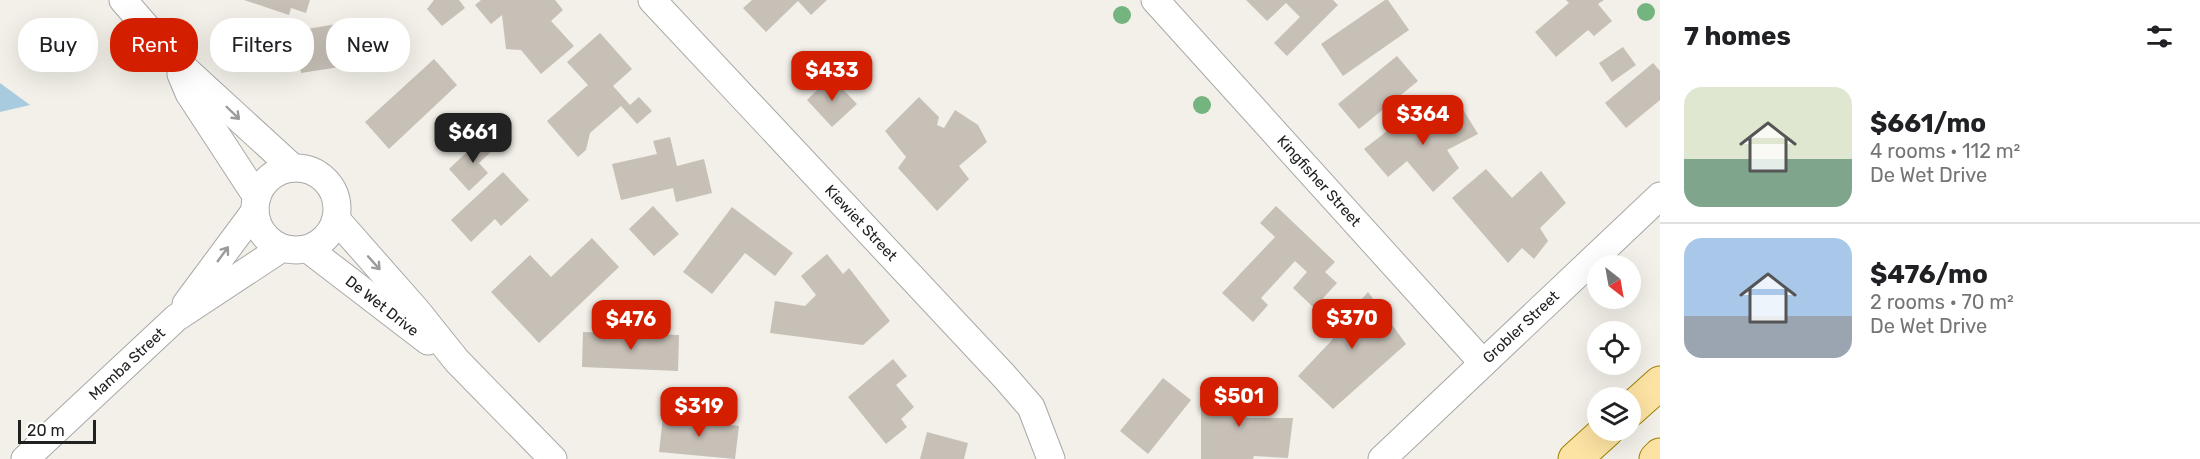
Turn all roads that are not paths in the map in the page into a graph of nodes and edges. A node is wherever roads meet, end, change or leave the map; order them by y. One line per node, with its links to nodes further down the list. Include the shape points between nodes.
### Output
1 (123, 0): 4 (street, De Wet Drive)
2 (652, 0): 21 (street, Kiewiet Street, via 1031,407)
3 (1155, 0): 14 (street, Kingfisher Street)
4 (139, 18)
5 (180, 72): 9 (street, De Wet Drive)
6 (188, 72): 7 (street, De Wet Drive, one-way to 7)
7 (293, 168): 9 (street, via 270,177); 10 (street, De Wet Drive, via 312,171 328,182 338,206)
8 (1660, 196): 14 (street, Grobler Street)
9 (256, 204): 11 (street, De Wet Drive, via 262,234 271,242); 12 (street, Mamba Street, one-way to 9)
10 (336, 219): 11 (street, via 326,238); 13 (street, De Wet Drive, one-way to 13)
11 (295, 248): 12 (street, Mamba Street); 13 (street, De Wet Drive)
12 (176, 318): 19 (street, Mamba Street)
13 (457, 360): 20 (street, De Wet Drive)
14 (1483, 363): 22 (street, Grobler Street)
15 (1660, 383): 16 (main road)
16 (1641, 400)
17 (1595, 441): 23 (main road)
18 (1660, 455): 24 (main road)
19 (25, 459)
20 (554, 459)
21 (1051, 459)
22 (1382, 459)
23 (1575, 459)
24 (1656, 459)

